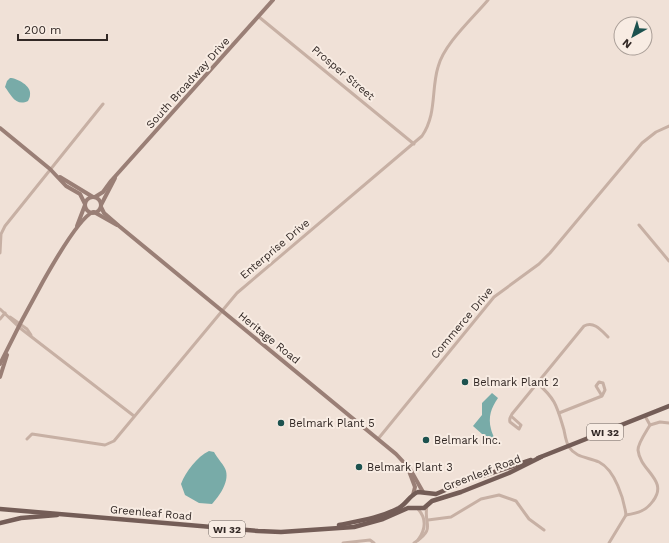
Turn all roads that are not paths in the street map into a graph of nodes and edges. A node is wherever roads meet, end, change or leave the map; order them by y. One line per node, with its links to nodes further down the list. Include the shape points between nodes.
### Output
1 (273, 0): 3 (main road, South Broadway Drive)
2 (488, 0): 7 (street, Enterprise Drive, via 442,55 436,73 431,118 426,130)
3 (259, 17): 7 (street, Prosper Street); 10 (main road, South Broadway Drive)
4 (103, 104): 8 (street)
5 (669, 126): 40 (street, Commerce Drive, via 642,143 543,260 496,295)
6 (0, 128): 8 (main road)
7 (414, 144): 22 (street, Enterprise Drive, via 245,286)
8 (50, 169): 9 (main road); 18 (street, via 5,226)
9 (58, 176): 11 (main road); 12 (main road, via 66,186 81,196)
10 (116, 178): 11 (main road, South Broadway Drive, via 103,192); 13 (main road, South Broadway Drive)
11 (94, 197): 12 (main road, via 88,199); 13 (main road, via 100,200)
12 (85, 205): 14 (main road); 16 (main road)
13 (101, 206): 14 (main road); 17 (main road, Heritage Road, via 104,213)
14 (93, 212): 16 (main road); 17 (main road, Heritage Road)
15 (639, 225): 20 (street)
16 (77, 226): 25 (main road)
17 (119, 226): 22 (main road, Heritage Road)
18 (0, 243): 19 (street)
19 (0, 253)
20 (669, 261)
21 (0, 309): 23 (street)
22 (222, 310): 34 (street, Enterprise Drive); 40 (main road, Heritage Road)
23 (5, 313): 24 (street); 25 (street)
24 (0, 319)
25 (20, 326): 27 (main road); 34 (street)
26 (608, 337): 30 (street, via 593,324 584,326)
27 (10, 347): 28 (main road); 29 (main road)
28 (0, 364)
29 (0, 377)
30 (537, 383): 33 (street, via 552,396); 35 (street)
31 (602, 396): 33 (street)
32 (669, 406): 36 (main road, Greenleaf Road / WI 32)
33 (559, 413): 41 (street)
34 (134, 416): 39 (street, Enterprise Drive, via 114,441 105,445 32,434)
35 (511, 416): 35 (street, via 510,422 519,430 521,425)
36 (645, 416): 38 (street); 41 (main road, Greenleaf Road / WI 32)
37 (669, 424): 38 (street, via 660,422)
38 (650, 425): 50 (street, via 638,448 640,458 660,486 659,492 646,509 638,514)
39 (27, 439)
40 (378, 439): 43 (main road, Heritage Road)
41 (568, 446): 42 (main road, Greenleaf Road / WI 32); 50 (street, via 574,453 599,462 605,467 615,481)
42 (541, 457): 44 (main road, Greenleaf Road / WI 32, via 464,482 436,494); 46 (main road, Greenleaf Road / WI 32, via 509,473 434,500)
43 (406, 465): 44 (main road, Heritage Road); 45 (main road, Heritage Road, via 413,482)
44 (425, 493): 45 (main road, WI 32, via 416,492); 46 (main road, via 429,499)
45 (412, 496): 47 (main road, via 412,503); 53 (main road, Greenleaf Road / WI 32, via 403,506 384,515)
46 (428, 505): 47 (main road, WI 32, via 423,509); 51 (street)
47 (416, 508): 53 (main road, Greenleaf Road / WI 32, via 408,508 363,525); 55 (street, via 424,518 425,526)
48 (0, 509): 49 (main road, WI 32)
49 (66, 515): 52 (main road, WI 32, via 21,518); 53 (main road, Greenleaf Road / WI 32, via 258,531)
50 (626, 515): 58 (street)
51 (428, 520): 54 (street, via 451,517 481,499 495,495 511,498); 55 (street, via 426,534)
52 (0, 523)
53 (330, 528)
54 (544, 530)
55 (415, 542)
56 (343, 543): 57 (street, via 370,540)
57 (374, 543)
58 (609, 543)

